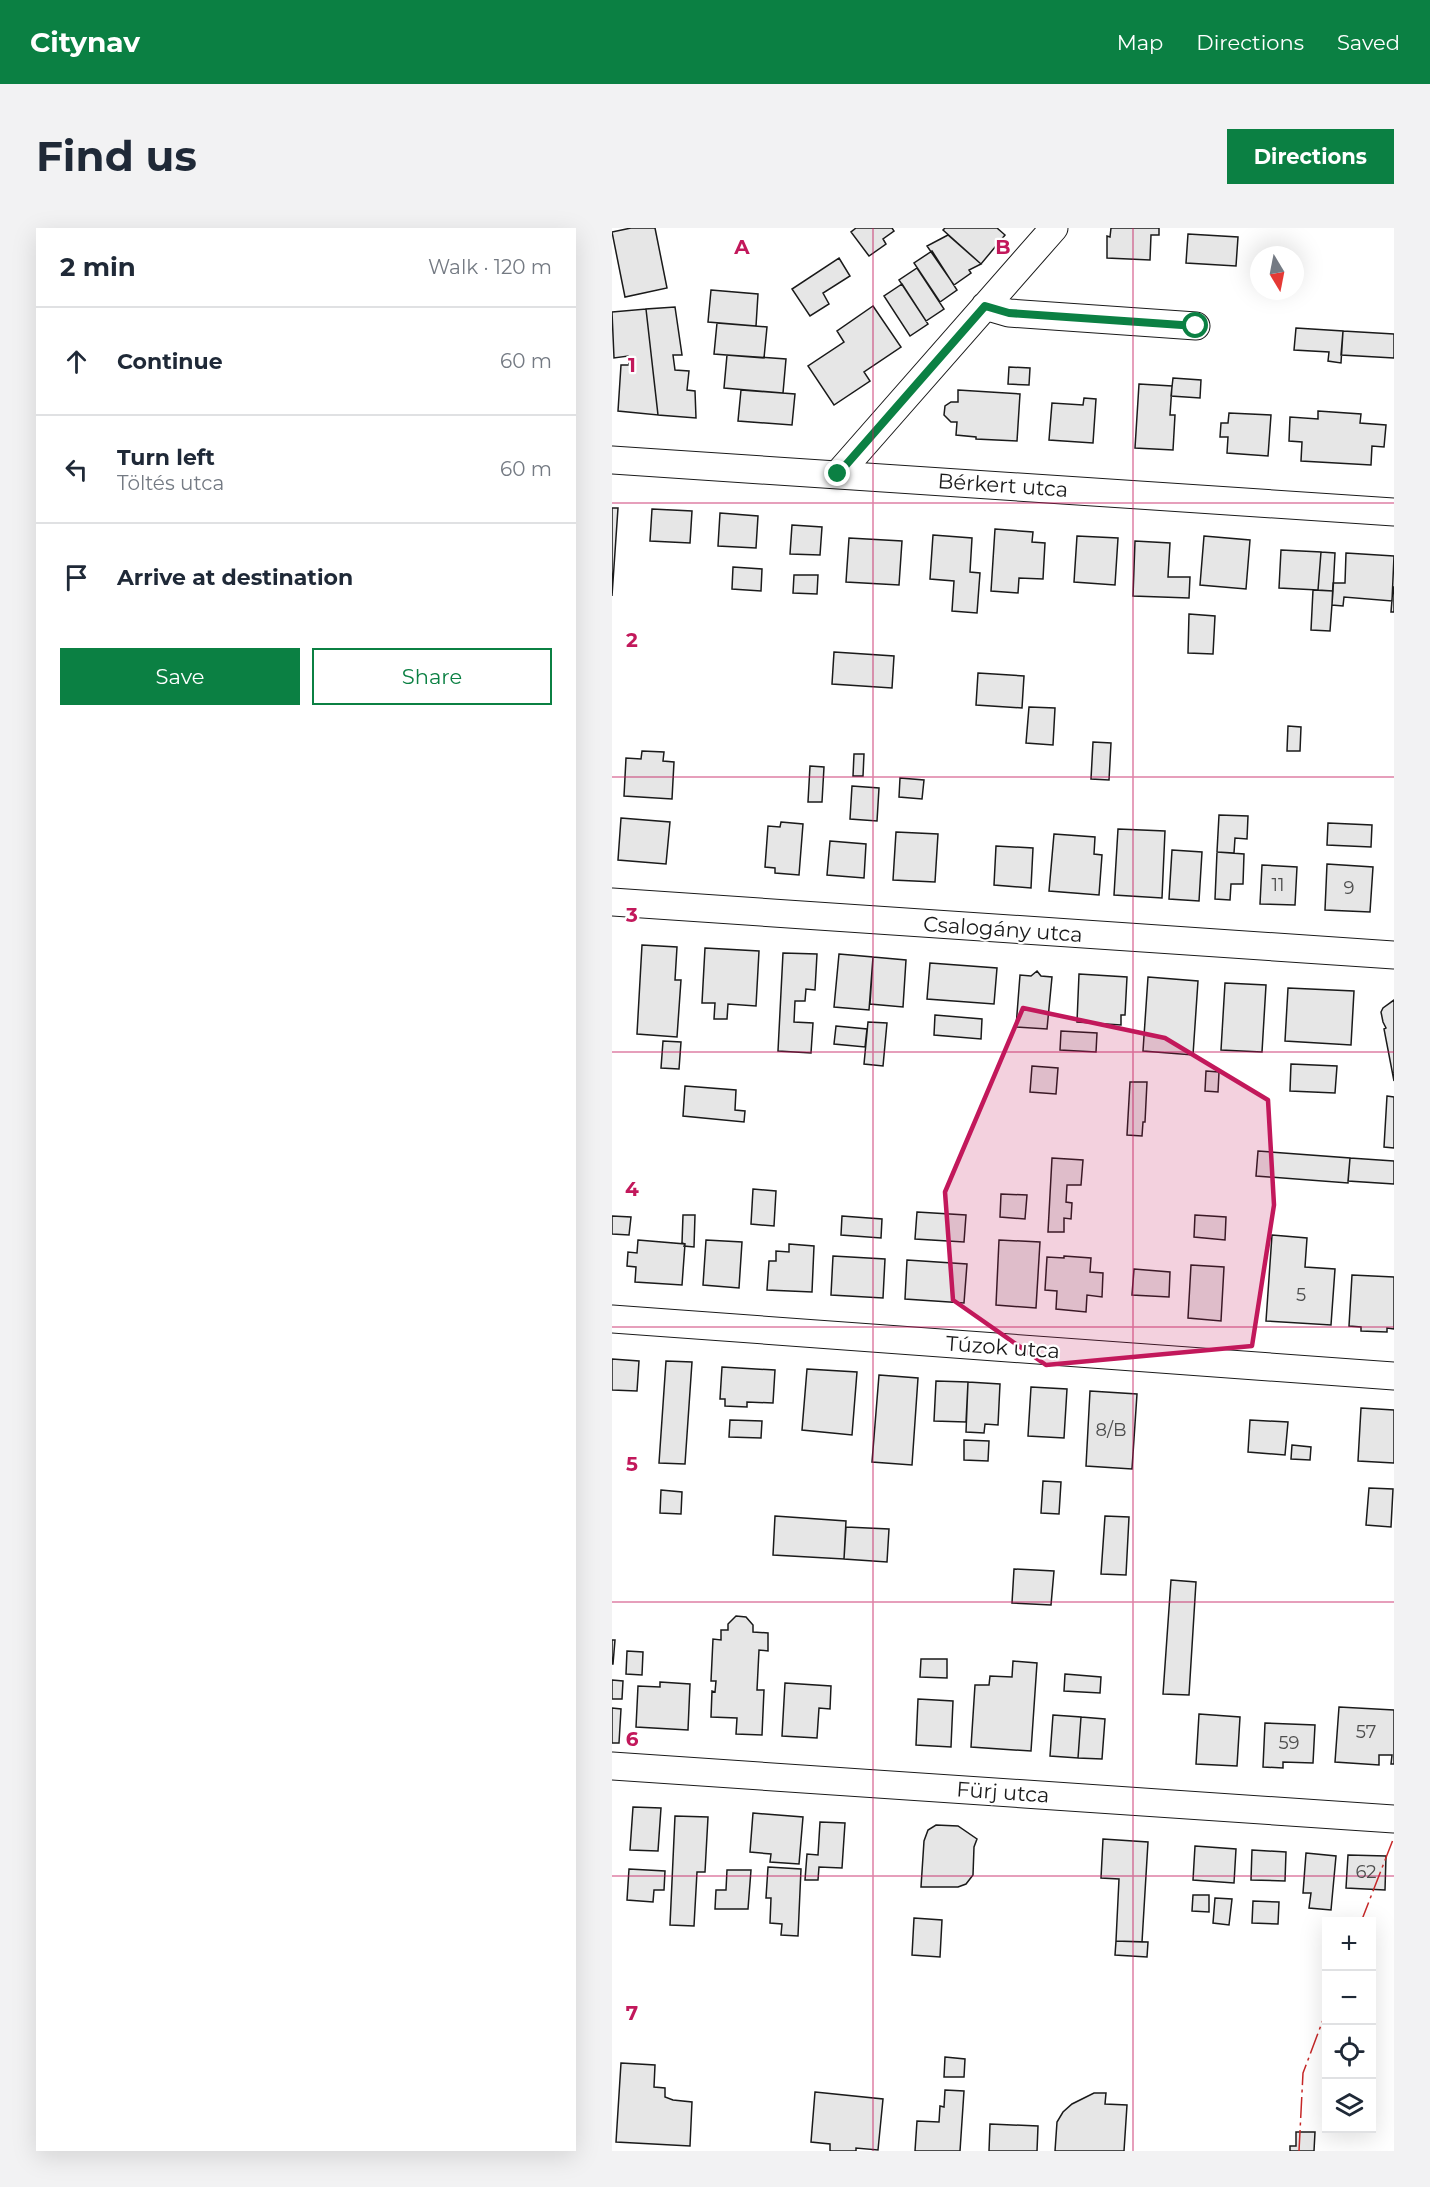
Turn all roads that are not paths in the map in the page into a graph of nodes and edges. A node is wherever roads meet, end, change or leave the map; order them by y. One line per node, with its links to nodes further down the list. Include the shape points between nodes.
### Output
1 (1054, 228): 2 (street)
2 (985, 306): 3 (street, via 1009,313); 5 (street)
3 (1196, 326)
4 (612, 460): 5 (street, Bérkert utca)
5 (838, 474): 6 (street, Bérkert utca)
6 (1394, 512)
7 (612, 902): 8 (street, Csalogány utca)
8 (1394, 956)
9 (612, 1319): 10 (street, Túzok utca)
10 (1394, 1376)
11 (612, 1766): 12 (street, Fürj utca)
12 (1394, 1819)

